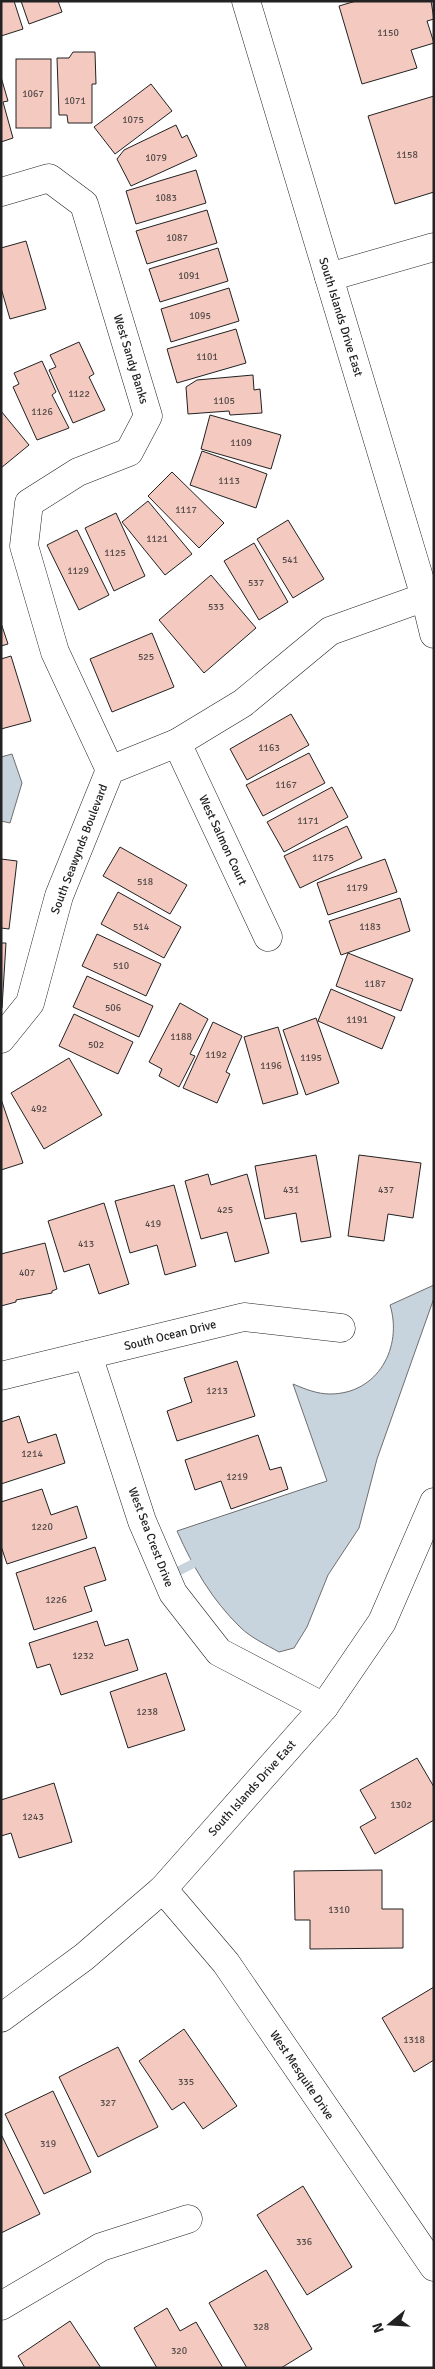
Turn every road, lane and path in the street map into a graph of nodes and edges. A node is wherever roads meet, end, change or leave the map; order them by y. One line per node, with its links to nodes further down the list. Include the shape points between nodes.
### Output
1 (246, 1): 4 (street, South Islands Drive East)
2 (1, 192): 8 (street, West Sandy Banks, via 49,178 84,204 148,416 129,452 78,472 29,503 24,546 55,652)
3 (434, 248): 4 (street)
4 (329, 277): 5 (street, South Islands Drive East)
5 (425, 596): 6 (street, South Islands Drive East); 7 (street, South Seawynds Boulevard, via 330,631 243,703)
6 (434, 634)
7 (177, 743): 8 (street, South Seawynds Boulevard); 9 (street, West Salmon Court)
8 (110, 770): 10 (street, South Seawynds Boulevard, via 59,896 30,1003)
9 (268, 937)
10 (1, 1039)
11 (341, 1328): 12 (street, South Ocean Drive, via 244,1317)
12 (88, 1354): 13 (street, South Ocean Drive); 15 (street, West Sea Crest Drive, via 142,1521 173,1593 219,1652)
13 (1, 1376)
14 (434, 1502): 15 (street, South Islands Drive East, via 382,1622)
15 (324, 1707): 16 (street, South Islands Drive East)
16 (163, 1889): 17 (street, South Islands Drive East, via 84,1957); 19 (street, West Mesquite Drive, via 226,1963)
17 (1, 2018)
18 (188, 2219): 20 (street, via 101,2247)
19 (434, 2266)
20 (1, 2306)

